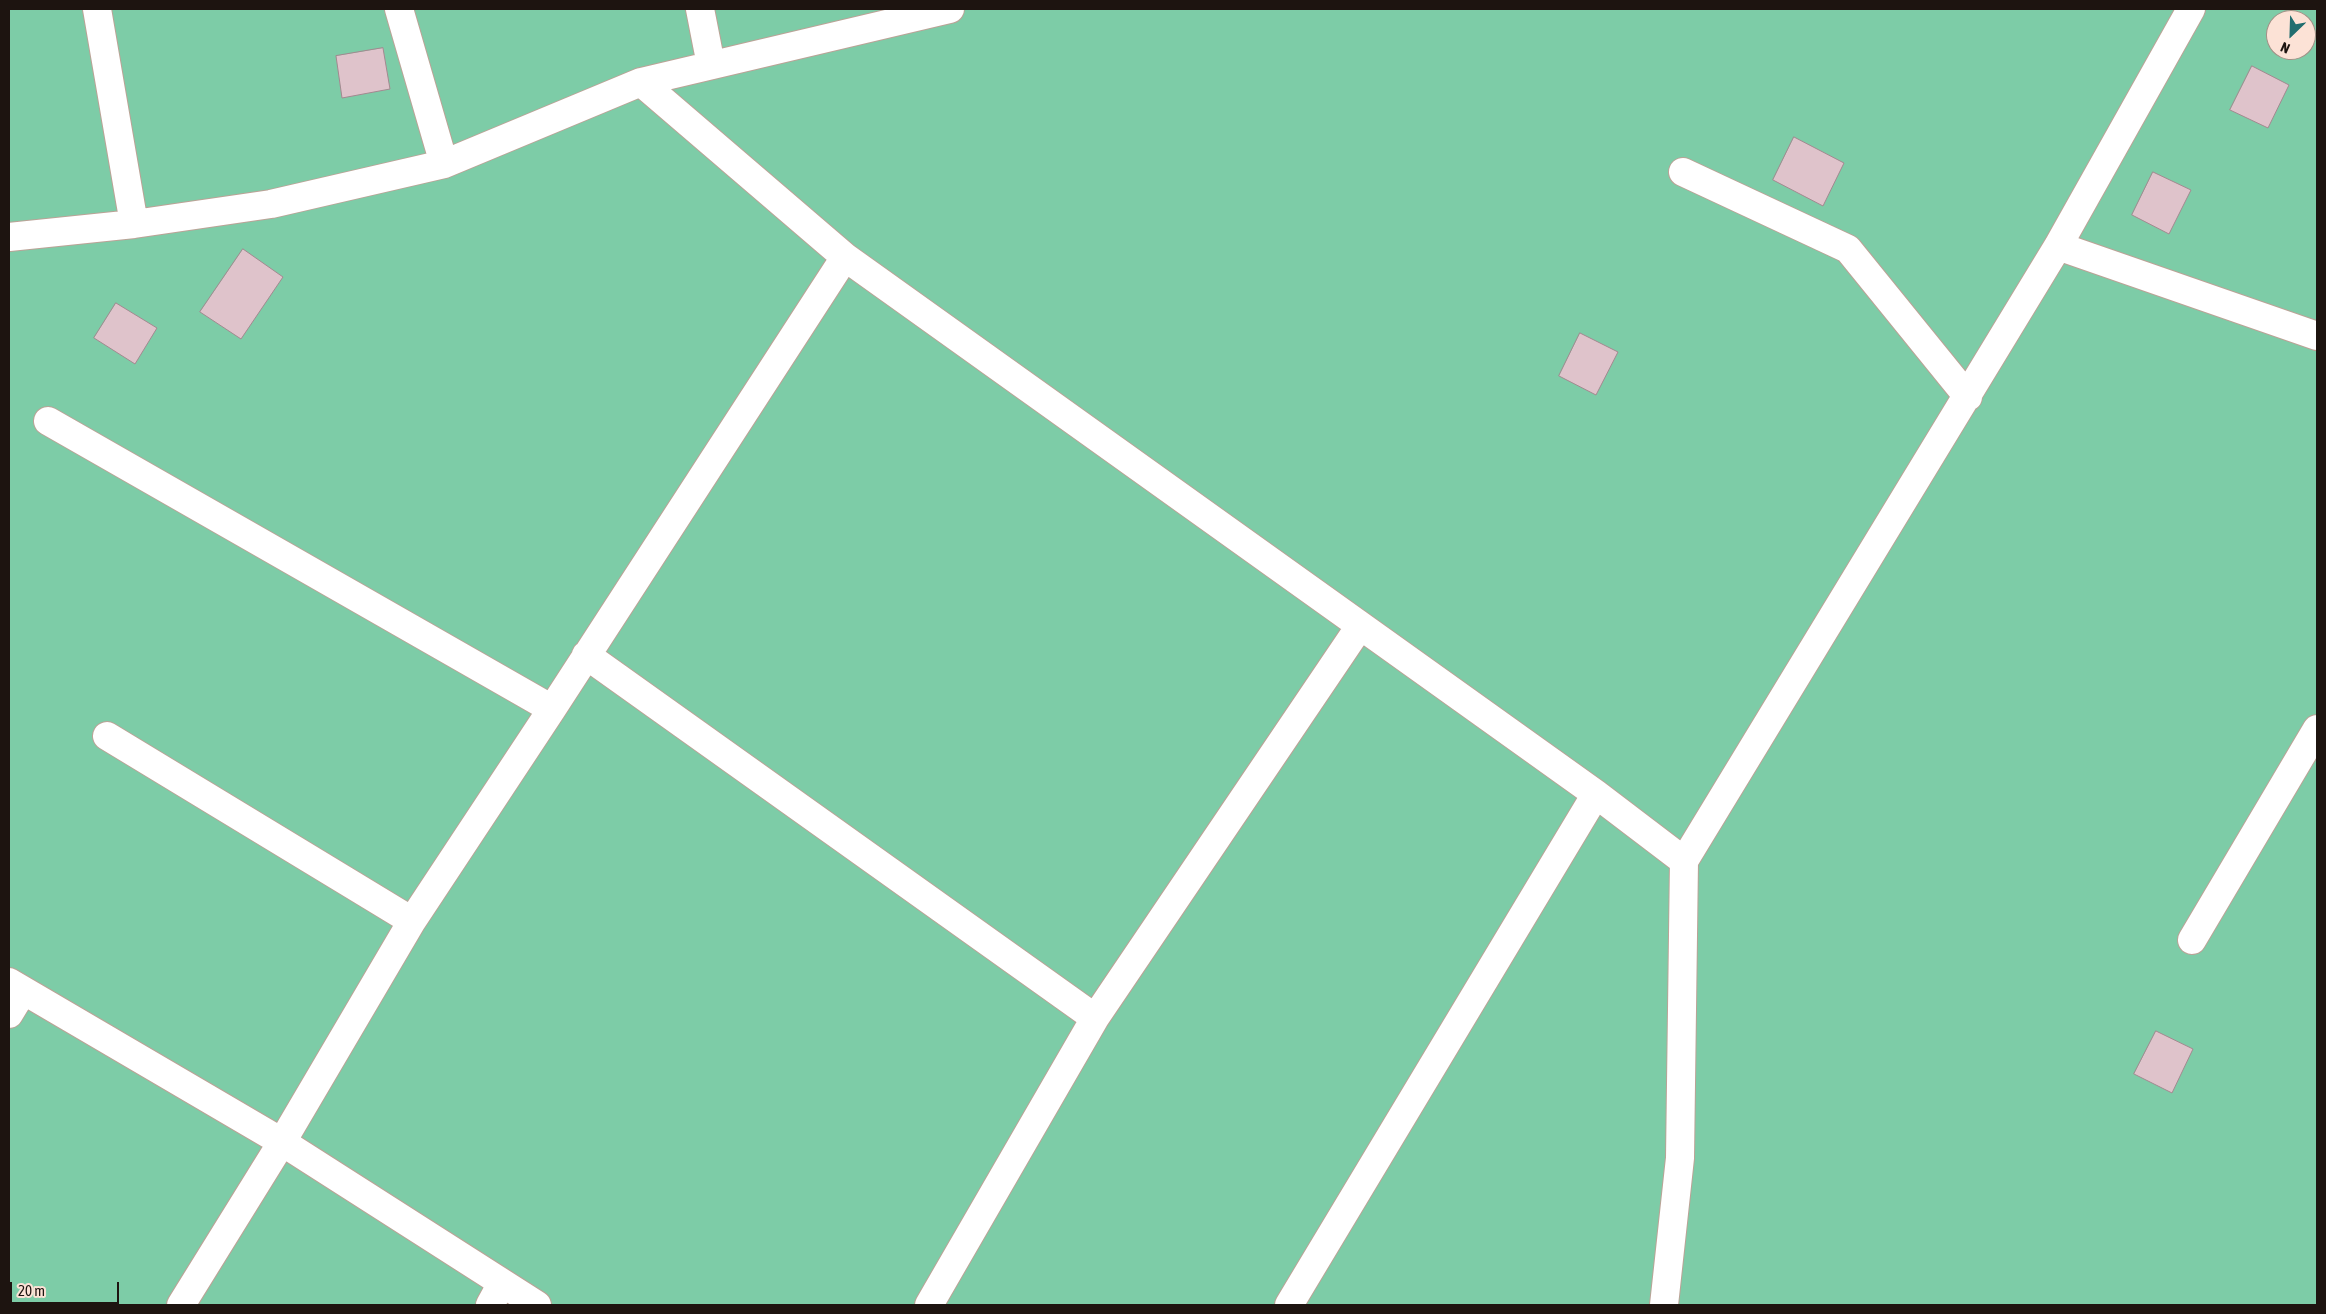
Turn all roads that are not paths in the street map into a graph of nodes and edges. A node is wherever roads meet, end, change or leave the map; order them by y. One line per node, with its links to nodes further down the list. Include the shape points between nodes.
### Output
1 (97, 9): 10 (street)
2 (400, 9): 8 (street)
3 (700, 9): 6 (street)
4 (950, 9): 6 (street)
5 (2191, 9): 12 (street)
6 (711, 65): 7 (street)
7 (641, 82): 8 (street); 13 (street)
8 (444, 164): 10 (street, via 271,204)
9 (1683, 172): 15 (street, via 1848,248)
10 (134, 224): 11 (street)
11 (9, 237)
12 (2058, 246): 14 (street); 15 (street)
13 (845, 256): 17 (street); 18 (street)
14 (2317, 336)
15 (1968, 397): 23 (street)
16 (48, 421): 19 (street)
17 (1360, 626): 22 (street); 28 (street)
18 (586, 655): 19 (street); 28 (street)
19 (552, 709): 24 (street)
20 (2317, 729): 25 (street)
21 (107, 736): 24 (street)
22 (1596, 794): 23 (street); 34 (street)
23 (1684, 861): 35 (street, via 1680,1158)
24 (412, 921): 29 (street)
25 (2192, 940)
26 (16, 986): 27 (street); 29 (street)
27 (9, 1014)
28 (1095, 1018): 33 (street)
29 (282, 1142): 30 (street); 31 (street)
30 (496, 1294): 32 (street)
31 (181, 1305)
32 (537, 1305)
33 (930, 1305)
34 (1289, 1305)
35 (1664, 1305)

